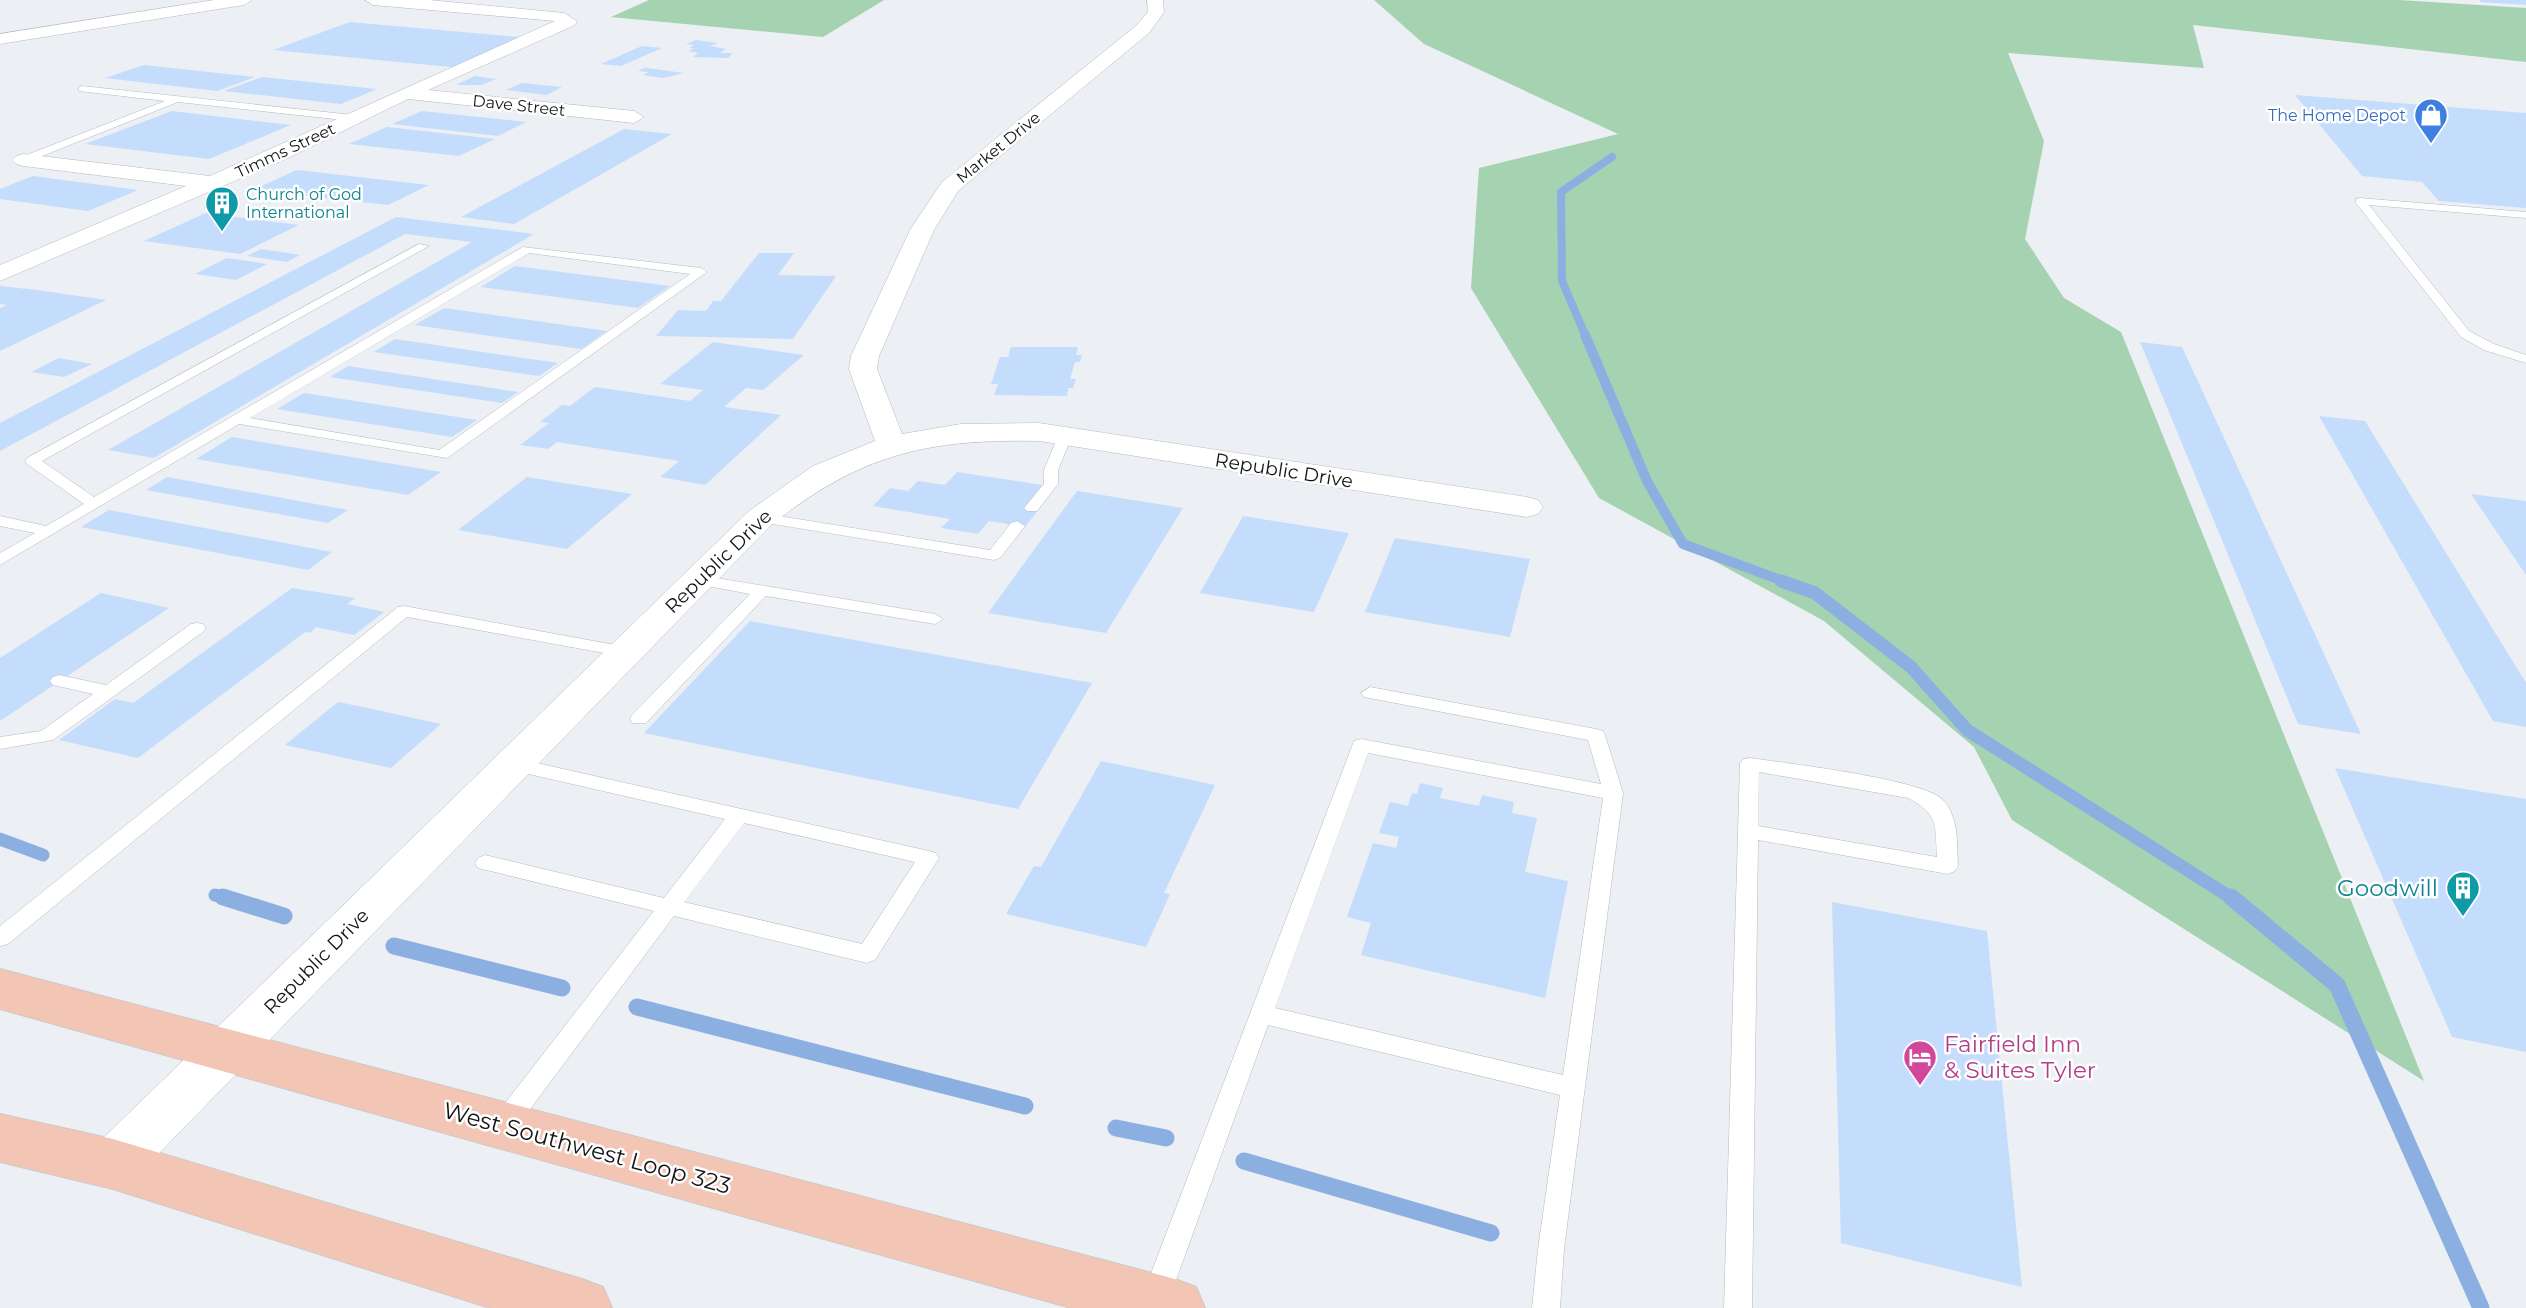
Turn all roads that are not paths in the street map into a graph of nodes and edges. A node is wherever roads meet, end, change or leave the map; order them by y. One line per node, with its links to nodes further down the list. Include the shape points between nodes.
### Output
1 (244, 0): 4 (street)
2 (373, 0): 6 (street, Timms Street, via 558,16 569,21)
3 (1155, 0): 18 (street, Market Drive, via 1156,12 1143,29 961,176 931,214 865,356 866,379)
4 (0, 39)
5 (82, 89): 7 (lane)
6 (404, 93): 8 (street, Dave Street); 9 (street, Timms Street)
7 (178, 99): 9 (lane); 10 (lane)
8 (634, 117)
9 (353, 118): 11 (street, Timms Street)
10 (23, 160): 11 (street)
11 (213, 183): 14 (street, Timms Street)
12 (2526, 215): 15 (lane, via 2360,201 2465,334)
13 (423, 246): 19 (lane, via 32,461)
14 (0, 274)
15 (2526, 359)
16 (238, 420): 16 (lane, via 527,249 701,272 442,455); 19 (lane)
17 (1065, 436): 18 (street, Republic Drive, via 981,431); 20 (street, Republic Drive); 21 (lane, via 1051,470 1051,484)
18 (892, 446): 22 (street, Republic Drive, via 814,477)
19 (94, 504): 25 (lane)
20 (1527, 507)
21 (1032, 508)
22 (760, 518): 24 (lane, via 994,555); 27 (street, Republic Drive)
23 (0, 521): 25 (lane)
24 (1017, 526)
25 (50, 531): 26 (lane)
26 (0, 560)
27 (698, 580): 28 (lane); 31 (street, Republic Drive)
28 (762, 591): 29 (lane); 35 (lane)
29 (935, 619)
30 (197, 628): 33 (lane)
31 (626, 652): 37 (street, Republic Drive); 43 (lane, via 404,611)
32 (60, 681): 33 (lane)
33 (108, 691): 36 (lane, via 46,736)
34 (1370, 693): 38 (lane, via 1596,735)
35 (639, 719)
36 (0, 743)
37 (514, 764): 39 (lane); 46 (street, Republic Drive)
38 (1613, 793): 45 (lane, via 1361,745); 47 (lane)
39 (739, 815): 42 (lane); 42 (lane, via 929,858 867,954)
40 (1748, 831): 40 (lane, via 1750,764 1913,792 1935,803 1945,821 1948,866); 54 (lane)
41 (485, 863): 42 (lane)
42 (668, 906): 48 (lane)
43 (0, 938)
44 (0, 989): 46 (highway, West Southwest Loop 323)
45 (1260, 1014): 47 (lane); 51 (lane)
46 (227, 1050): 48 (highway, West Southwest Loop 323); 50 (street, Republic Drive)
47 (1573, 1088): 53 (lane)
48 (502, 1125): 51 (highway, West Southwest Loop 323)
49 (0, 1138): 50 (highway)
50 (113, 1164): 52 (highway)
51 (1164, 1305)
52 (582, 1308)
53 (1546, 1308)
54 (1738, 1308)

